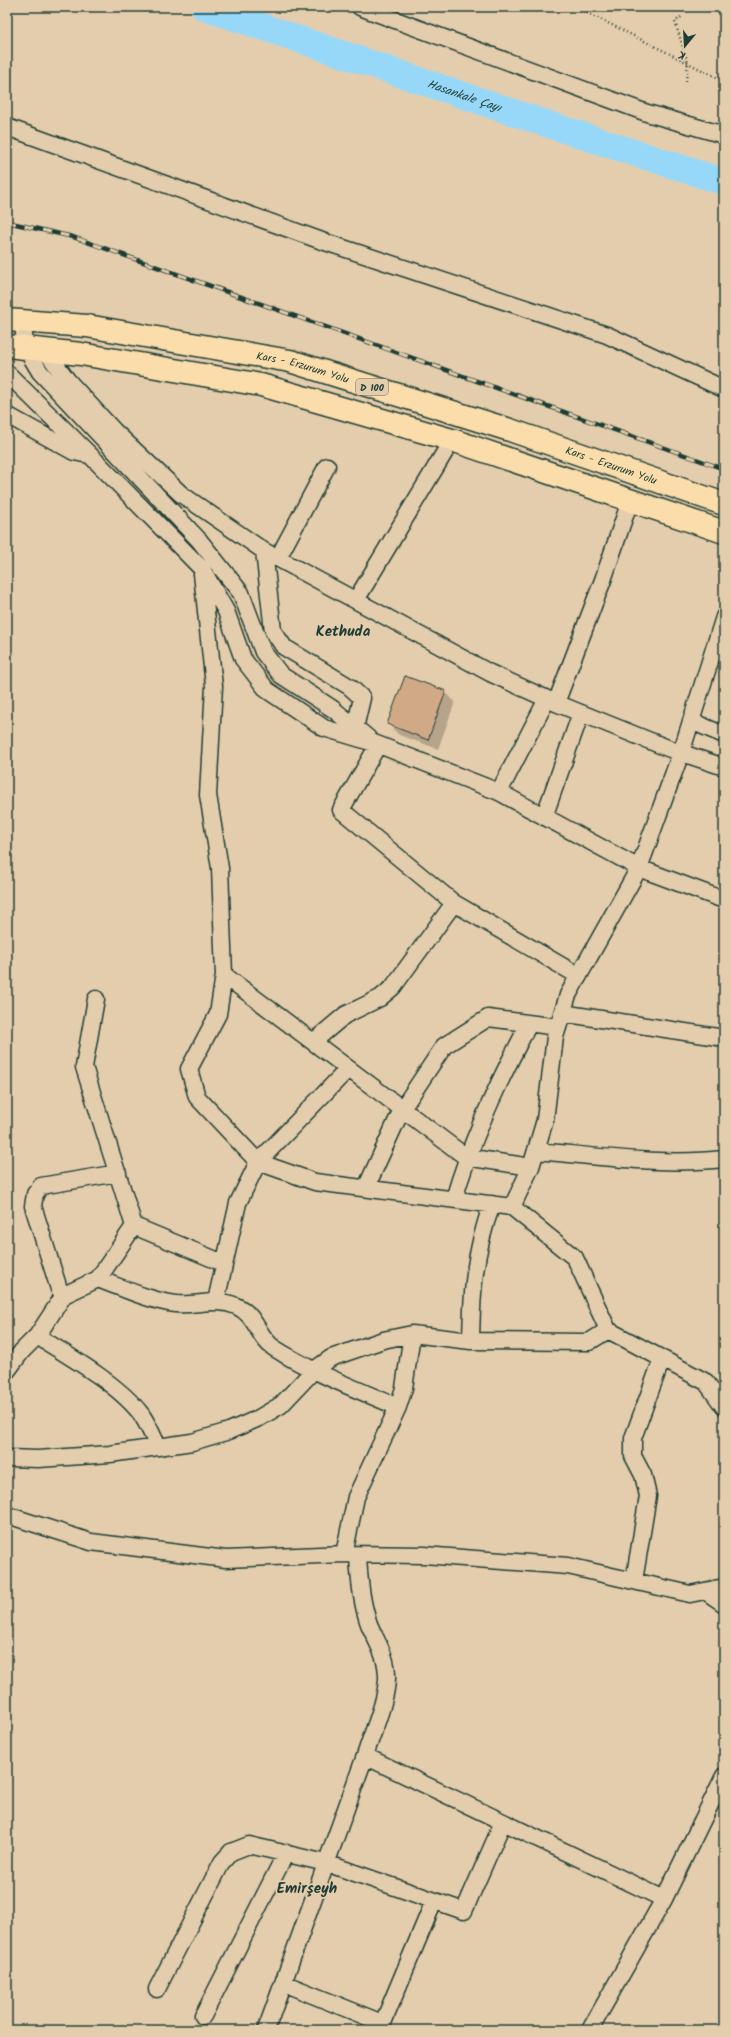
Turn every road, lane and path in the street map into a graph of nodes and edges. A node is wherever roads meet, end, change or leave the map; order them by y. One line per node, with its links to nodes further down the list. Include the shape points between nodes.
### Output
1 (360, 7): 8 (street, via 647,113)
2 (576, 7): 4 (path)
3 (681, 17): 4 (path, via 675,22)
4 (688, 63): 5 (path); 6 (path)
5 (724, 80)
6 (686, 81)
7 (7, 127): 12 (street, via 322,241 607,335)
8 (724, 135)
9 (15, 320): 10 (street); 18 (highway, Kars - Erzurum Yolu / D 100, via 87,326 290,361 510,430)
10 (26, 348): 14 (highway, via 81,354 261,385); 20 (street, via 68,380 114,431 181,494); 28 (street, via 40,372 199,540 241,593 263,652 281,675 333,709)
11 (7, 373): 15 (street)
12 (724, 389)
13 (7, 415): 15 (street, via 74,452)
14 (452, 440): 17 (highway); 23 (street)
15 (90, 455): 22 (street)
16 (327, 466): 21 (street)
17 (630, 501): 19 (highway); 25 (street, via 603,580)
18 (724, 504)
19 (724, 532)
20 (264, 550): 21 (street); 28 (street, via 273,631 284,647 362,698)
21 (278, 558): 23 (street)
22 (202, 569): 30 (street, via 226,611 243,659 267,690 324,728); 38 (street, via 214,686 208,795 220,868)
23 (356, 600): 25 (street, via 490,673)
24 (724, 617): 27 (street)
25 (551, 701): 26 (street); 33 (street)
26 (581, 713): 31 (street); 34 (street)
27 (691, 721): 29 (street); 31 (street)
28 (355, 728): 30 (street)
29 (724, 735)
30 (376, 744): 33 (street); 37 (street, via 341,810)
31 (681, 753): 32 (street); 35 (street)
32 (724, 767)
33 (499, 792): 34 (street)
34 (544, 817): 35 (street)
35 (639, 868): 36 (street); 39 (street)
36 (724, 900)
37 (454, 903): 39 (street); 44 (street, via 393,987 380,998 345,1015)
38 (224, 974): 44 (street); 49 (street, via 218,1014 189,1070 197,1097)
39 (579, 976): 41 (street, via 568,995)
40 (96, 999): 52 (street, via 84,1067)
41 (560, 1020): 42 (street); 43 (street); 47 (street, via 555,1037 545,1120)
42 (529, 1024): 46 (street, via 488,1018 444,1046); 48 (street)
43 (724, 1038)
44 (314, 1042): 45 (street)
45 (348, 1069): 46 (street); 49 (street)
46 (402, 1109): 48 (street); 53 (street)
47 (536, 1151): 50 (street, via 633,1159); 51 (street)
48 (466, 1157): 51 (street); 54 (street)
49 (258, 1162): 53 (street, via 315,1182); 58 (street, via 238,1203)
50 (723, 1162)
51 (531, 1168): 56 (street)
52 (118, 1173): 57 (street); 60 (street, via 41,1186 35,1194 34,1206 59,1289)
53 (366, 1188): 54 (street)
54 (454, 1199): 55 (street)
55 (492, 1204): 56 (street); 65 (street, via 480,1240 474,1271)
56 (512, 1207): 62 (street, via 575,1258)
57 (134, 1226): 58 (street); 59 (street)
58 (223, 1263): 61 (street)
59 (98, 1279): 60 (street); 61 (street, via 163,1302 188,1304)
60 (64, 1295): 64 (street)
61 (216, 1301): 67 (street, via 235,1305 246,1312 255,1320 263,1336 273,1347)
62 (608, 1330): 65 (street, via 589,1342); 66 (street)
63 (412, 1334): 65 (street); 67 (street, via 383,1340 331,1358); 69 (street, via 404,1388)
64 (37, 1336): 68 (street); 71 (street, via 126,1399 147,1424)
65 (472, 1341)
66 (662, 1359): 70 (street, via 706,1382); 75 (street, via 633,1438 633,1456 648,1496)
67 (314, 1370): 69 (street); 71 (street, via 281,1405 259,1418 229,1431 192,1442)
68 (7, 1371)
69 (398, 1407): 74 (street, via 356,1497)
70 (724, 1407)
71 (158, 1447): 72 (street, via 110,1454 38,1459)
72 (7, 1458)
73 (7, 1515): 74 (street, via 91,1542 226,1559)
74 (351, 1554): 75 (street, via 424,1555 568,1566); 79 (street, via 359,1576 365,1610 383,1653 387,1670 384,1696)
75 (634, 1581): 77 (street, via 690,1594)
76 (724, 1588): 77 (street)
77 (705, 1590): 78 (street)
78 (724, 1604)
79 (365, 1756): 81 (street); 83 (street)
80 (724, 1776): 84 (street)
81 (503, 1822): 84 (street); 85 (street, via 464,1911)
82 (286, 1854): 83 (street); 87 (street, via 249,1845 237,1848 226,1857); 88 (street)
83 (326, 1863): 85 (street); 86 (street)
84 (664, 1900): 91 (street)
85 (434, 1901): 89 (street)
86 (283, 1983): 89 (street); 90 (street)
87 (157, 1989)
88 (203, 2016)
89 (381, 2027)
90 (266, 2030)
91 (590, 2030)

